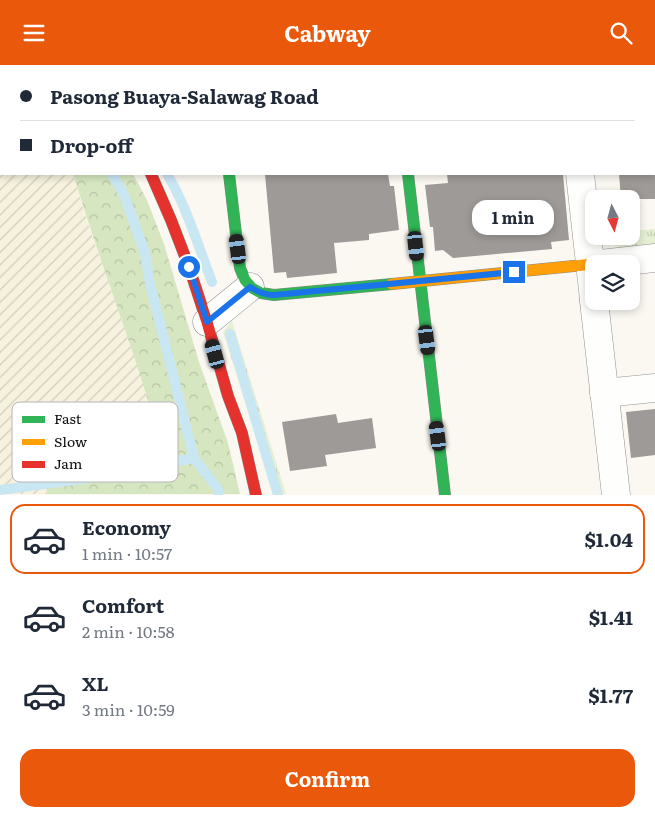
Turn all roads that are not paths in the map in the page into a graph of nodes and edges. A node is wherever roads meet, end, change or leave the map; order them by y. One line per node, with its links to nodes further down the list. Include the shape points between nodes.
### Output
1 (151, 175): 12 (street, via 174,227)
2 (228, 175): 10 (street, via 240,268)
3 (408, 175): 9 (street)
4 (580, 175): 5 (street)
5 (594, 255)
6 (655, 258): 7 (street)
7 (640, 260)
8 (585, 265): 9 (street)
9 (420, 281): 10 (street, via 274,295 266,295); 16 (street)
10 (250, 287): 12 (street)
11 (595, 310): 14 (street)
12 (207, 322): 15 (street, via 242,433)
13 (655, 388): 14 (street)
14 (604, 393): 17 (street)
15 (256, 495)
16 (445, 495)
17 (616, 495)

